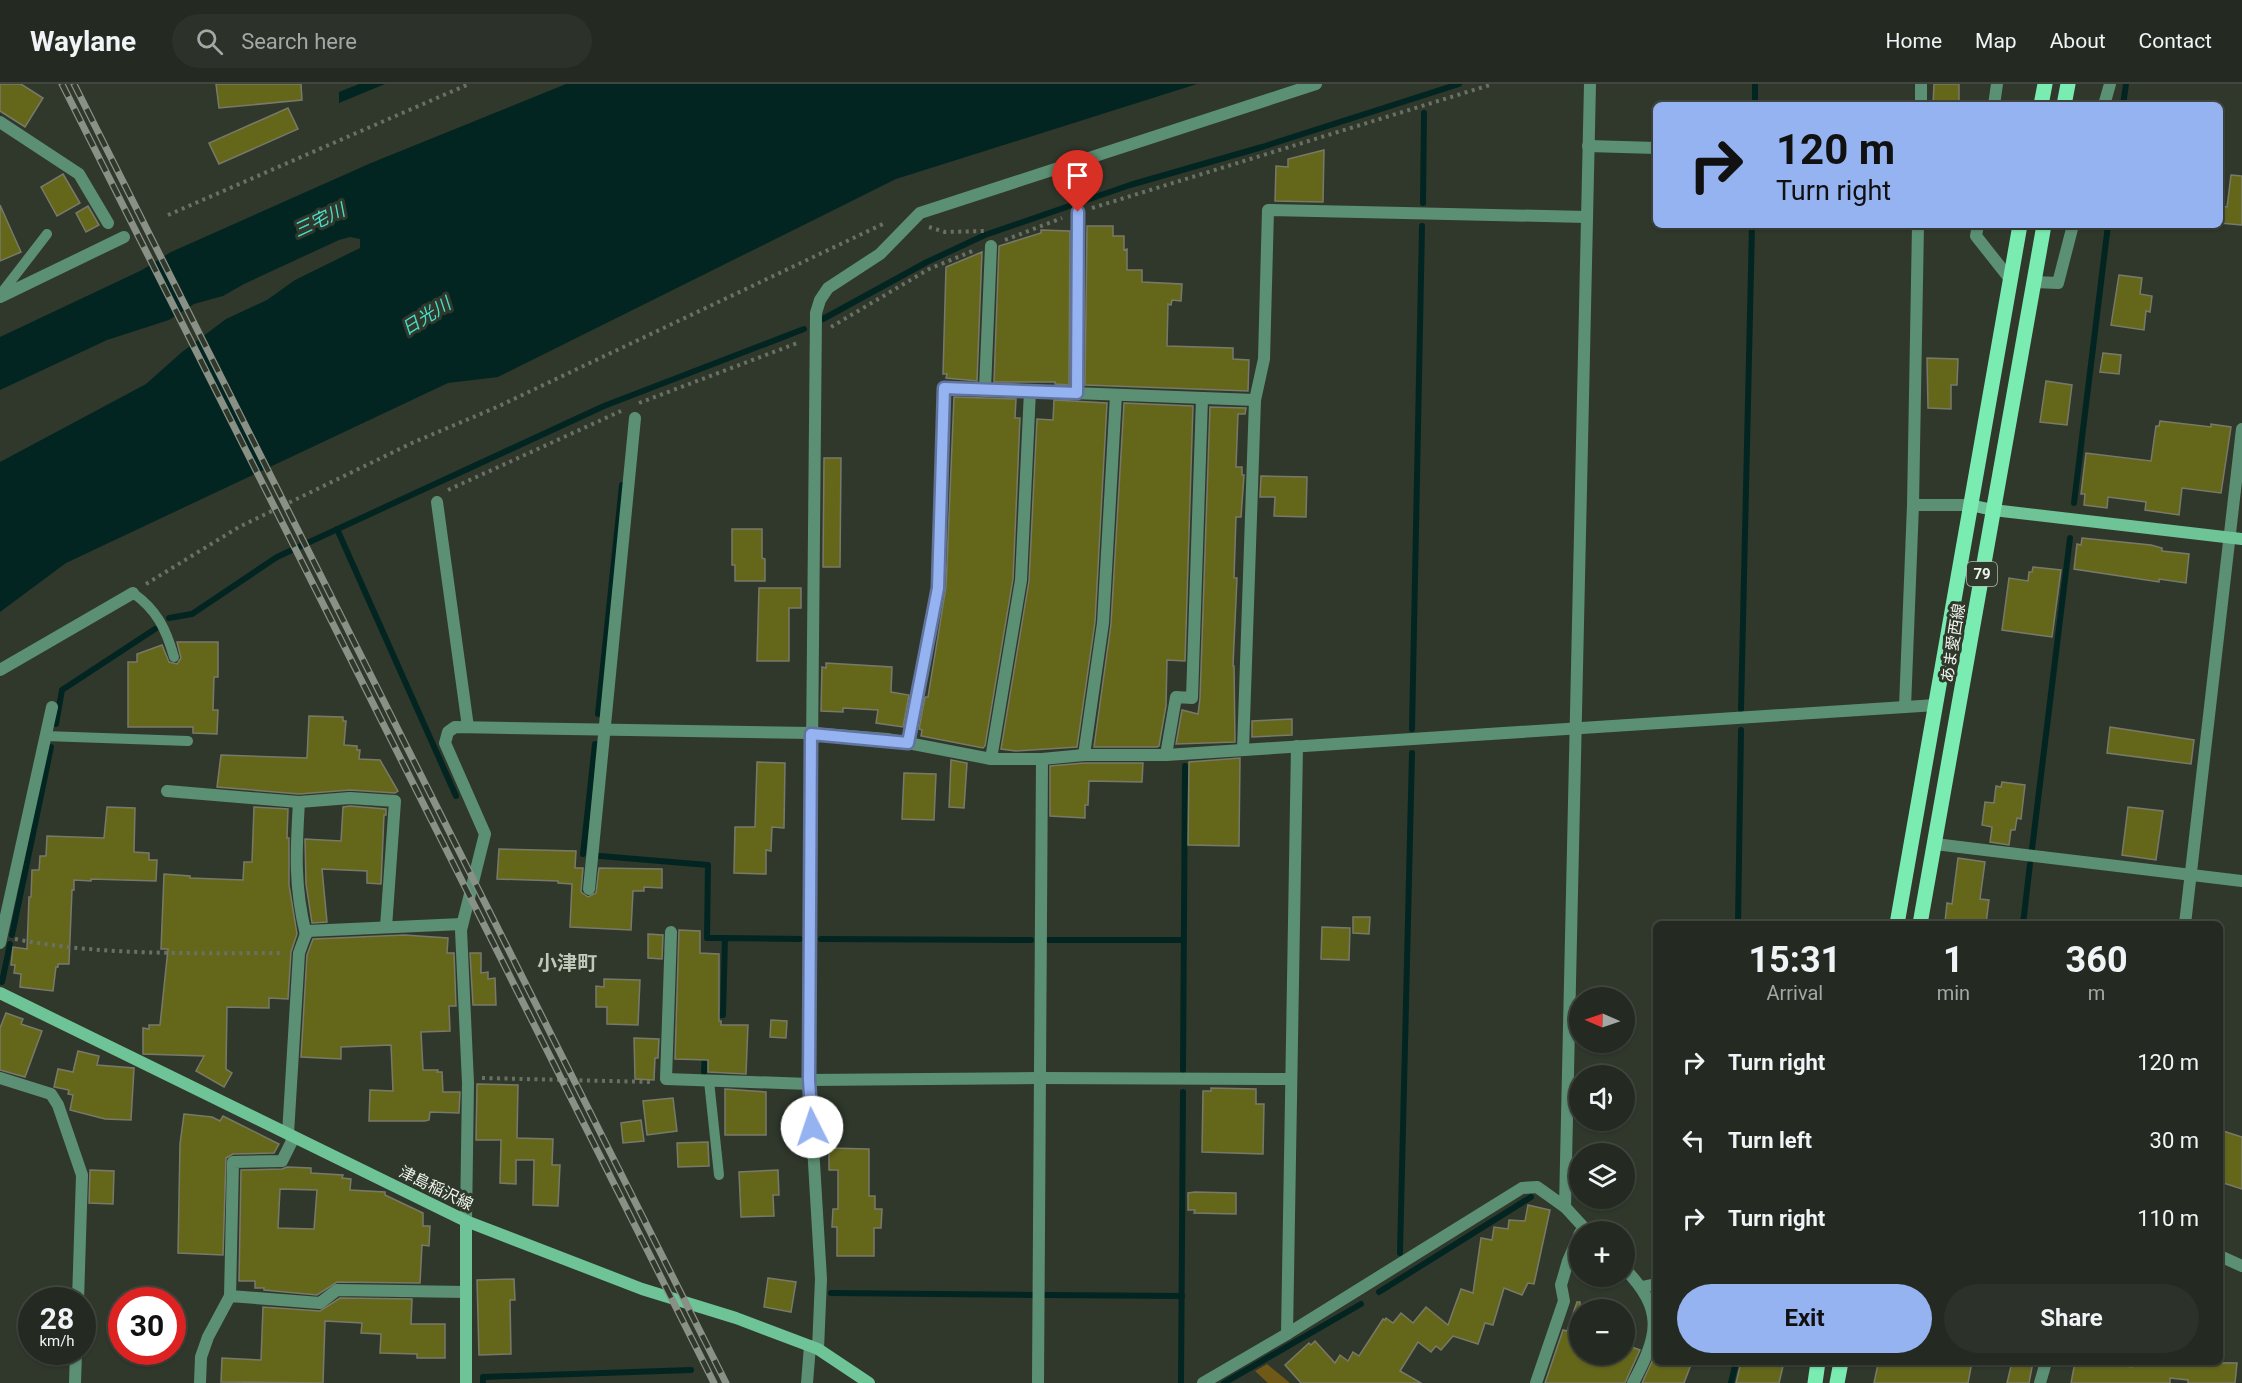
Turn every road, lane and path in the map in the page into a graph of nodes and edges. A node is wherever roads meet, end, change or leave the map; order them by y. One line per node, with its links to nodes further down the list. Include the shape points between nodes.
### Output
1 (469, 84): 19 (path)
2 (1316, 84): 20 (street)
3 (1492, 84): 18 (path)
4 (1590, 84): 16 (street)
5 (1921, 84): 10 (street)
6 (1997, 84): 11 (street)
7 (2045, 84): 12 (main road)
8 (2068, 84): 13 (main road)
9 (2109, 84): 14 (street)
10 (1921, 102)
11 (1994, 102)
12 (2042, 102)
13 (2065, 102)
14 (2105, 102)
15 (0, 122): 22 (street, via 79,174)
16 (1588, 146): 17 (street); 21 (street)
17 (1653, 148)
18 (1078, 212): 31 (path); 38 (street)
19 (168, 215)
20 (916, 217): 28 (path, via 930,228 945,232); 35 (street, via 880,254 828,288 816,313); 51 (path, via 900,217 497,407 412,443 239,527)
21 (1587, 217): 41 (street, via 1268,210 1264,358); 58 (street)
22 (108, 223)
23 (1918, 228): 46 (street)
24 (1977, 228): 32 (street, via 1976,236)
25 (2019, 228): 32 (main road, あま愛西線 / 79)
26 (2043, 228): 33 (main road, あま愛西線 / 79)
27 (2072, 228): 33 (street, via 2058,283)
28 (984, 231)
29 (47, 234): 34 (lane)
30 (124, 237): 34 (street)
31 (991, 246): 35 (path, via 929,269); 36 (street)
32 (2010, 279): 47 (main road, あま愛西線 / 79)
33 (2034, 282): 48 (main road, あま愛西線 / 79)
34 (0, 296)
35 (816, 336): 42 (path); 60 (street)
36 (985, 389): 37 (street); 63 (street, via 944,388 938,588)
37 (1030, 391): 38 (street); 68 (street, via 1021,580)
38 (1077, 393): 39 (street)
39 (1116, 394): 40 (street); 66 (street, via 1103,623)
40 (1202, 398): 41 (street); 67 (street, via 1192,698 1176,697)
41 (1255, 400): 65 (street)
42 (637, 405)
43 (631, 414): 45 (path, via 436,495); 59 (street)
44 (2242, 429): 49 (street)
45 (436, 502): 57 (street)
46 (1913, 505): 47 (street); 56 (street)
47 (1970, 505): 48 (main road); 54 (main road, あま愛西線 / 79)
48 (1993, 510): 49 (main road); 72 (main road, あま愛西線 / 79)
49 (2229, 537): 50 (main road); 73 (street)
50 (2242, 539)
51 (132, 593): 52 (lane, via 157,615); 53 (street)
52 (174, 657)
53 (0, 670)
54 (1936, 705): 56 (street); 76 (main road, あま愛西線 / 79)
55 (52, 707): 61 (street)
56 (1905, 707): 58 (street)
57 (468, 727): 59 (street); 79 (street, via 448,732 445,743 485,834)
58 (1575, 727): 64 (street); 95 (street)
59 (604, 730): 60 (street); 75 (street)
60 (811, 734): 63 (street); 92 (street)
61 (45, 736): 62 (lane); 83 (street)
62 (188, 741)
63 (908, 743): 68 (street)
64 (1297, 746): 65 (street); 90 (street)
65 (1243, 750): 67 (street)
66 (1084, 755): 67 (street); 69 (street)
67 (1166, 755)
68 (992, 759): 69 (street)
69 (1042, 759): 88 (street)
70 (167, 791): 71 (street)
71 (299, 802): 80 (street, via 350,798 395,801); 82 (street, via 296,870 298,905)
72 (1935, 844): 73 (street); 77 (main road, あま愛西線 / 79)
73 (2191, 874): 74 (street); 78 (street)
74 (2242, 881)
75 (589, 889)
76 (1898, 921)
77 (1921, 921)
78 (2185, 921)
79 (462, 924): 80 (street); 87 (street)
80 (386, 927): 82 (street, via 307,931)
81 (672, 932): 89 (street)
82 (306, 935): 84 (street)
83 (1, 940): 84 (path, via 153,952)
84 (299, 953): 93 (street)
85 (0, 993): 93 (main road, 津島稲沢線)
86 (0, 1078): 103 (street, via 51,1094 58,1105 82,1175)
87 (468, 1078): 89 (path, via 659,1083); 96 (street)
88 (1039, 1078): 90 (street); 92 (street); 120 (street)
89 (666, 1079): 91 (street)
90 (1291, 1079): 109 (street)
91 (709, 1081): 92 (street); 94 (lane)
92 (809, 1082): 110 (street, via 821,1279)
93 (291, 1135): 96 (main road, 津島稲沢線); 106 (street, via 282,1161 233,1162)
94 (719, 1175)
95 (1565, 1207): 97 (street); 109 (street, via 1537,1187 1522,1188)
96 (466, 1221): 105 (main road); 110 (main road, 津島稲沢線, via 642,1289)
97 (1576, 1221)
98 (2223, 1257): 100 (street)
99 (1569, 1259): 122 (street, via 1561,1285 1564,1301)
100 (2242, 1266)
101 (1635, 1280): 104 (street)
102 (1653, 1285): 104 (street)
103 (78, 1287)
104 (1642, 1287): 107 (street)
105 (466, 1292): 106 (street, via 337,1290 320,1303); 117 (main road)
106 (230, 1296): 116 (street, via 204,1347)
107 (1653, 1314)
108 (1653, 1329): 123 (street, via 1648,1355)
109 (1287, 1334): 121 (street)
110 (814, 1347): 118 (street); 119 (main road, 津島稲沢線)
111 (76, 1365): 115 (street)
112 (1818, 1365): 124 (main road)
113 (1840, 1365): 125 (main road)
114 (2045, 1365): 126 (street)
115 (75, 1383)
116 (200, 1383)
117 (466, 1383)
118 (807, 1383)
119 (869, 1383)
120 (1038, 1383)
121 (1203, 1383)
122 (1536, 1383)
123 (1633, 1383)
124 (1815, 1383)
125 (1837, 1383)
126 (2040, 1383)

